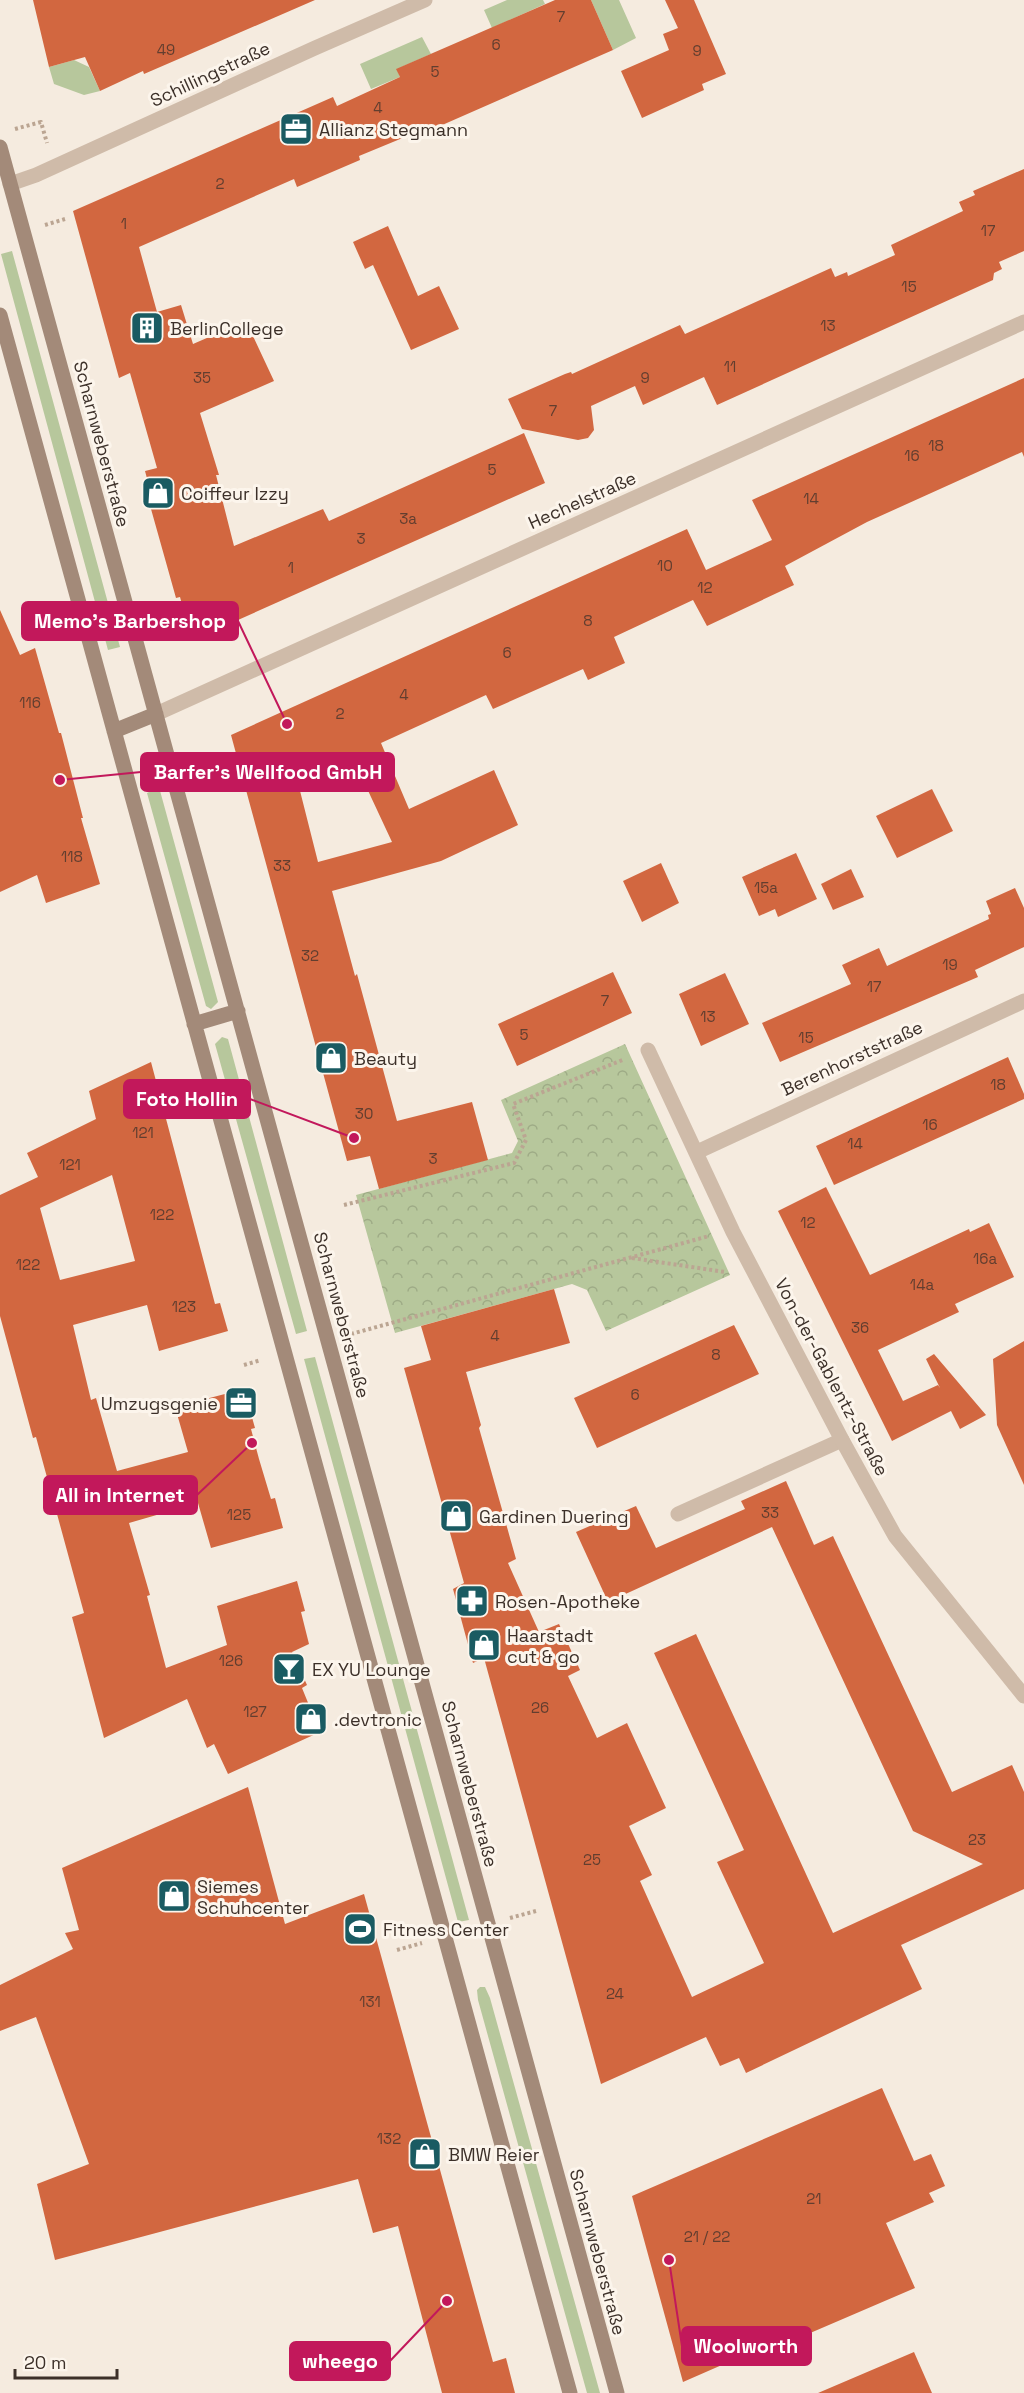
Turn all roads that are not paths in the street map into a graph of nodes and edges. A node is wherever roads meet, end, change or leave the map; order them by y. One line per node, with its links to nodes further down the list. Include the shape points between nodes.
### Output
1 (425, 0): 3 (street, Schillingstraße, via 36,175)
2 (0, 147): 3 (main road, Scharnweberstraße)
3 (5, 185): 6 (main road, Scharnweberstraße)
4 (0, 315): 7 (main road)
5 (1024, 322): 6 (street, Hechelstraße)
6 (156, 714): 7 (main road); 9 (main road, Scharnweberstraße)
7 (114, 730): 10 (main road)
8 (1024, 1002): 12 (street, Berenhorststraße)
9 (238, 1011): 10 (main road); 17 (main road, Scharnweberstraße)
10 (194, 1024): 16 (main road)
11 (648, 1050): 12 (street, Von-der-Gablentz-Straße)
12 (697, 1152): 13 (street, Von-der-Gablentz-Straße, via 732,1229)
13 (842, 1440): 14 (street); 15 (street, Von-der-Gablentz-Straße, via 895,1536)
14 (678, 1514)
15 (1024, 1696)
16 (570, 2393)
17 (617, 2393)

